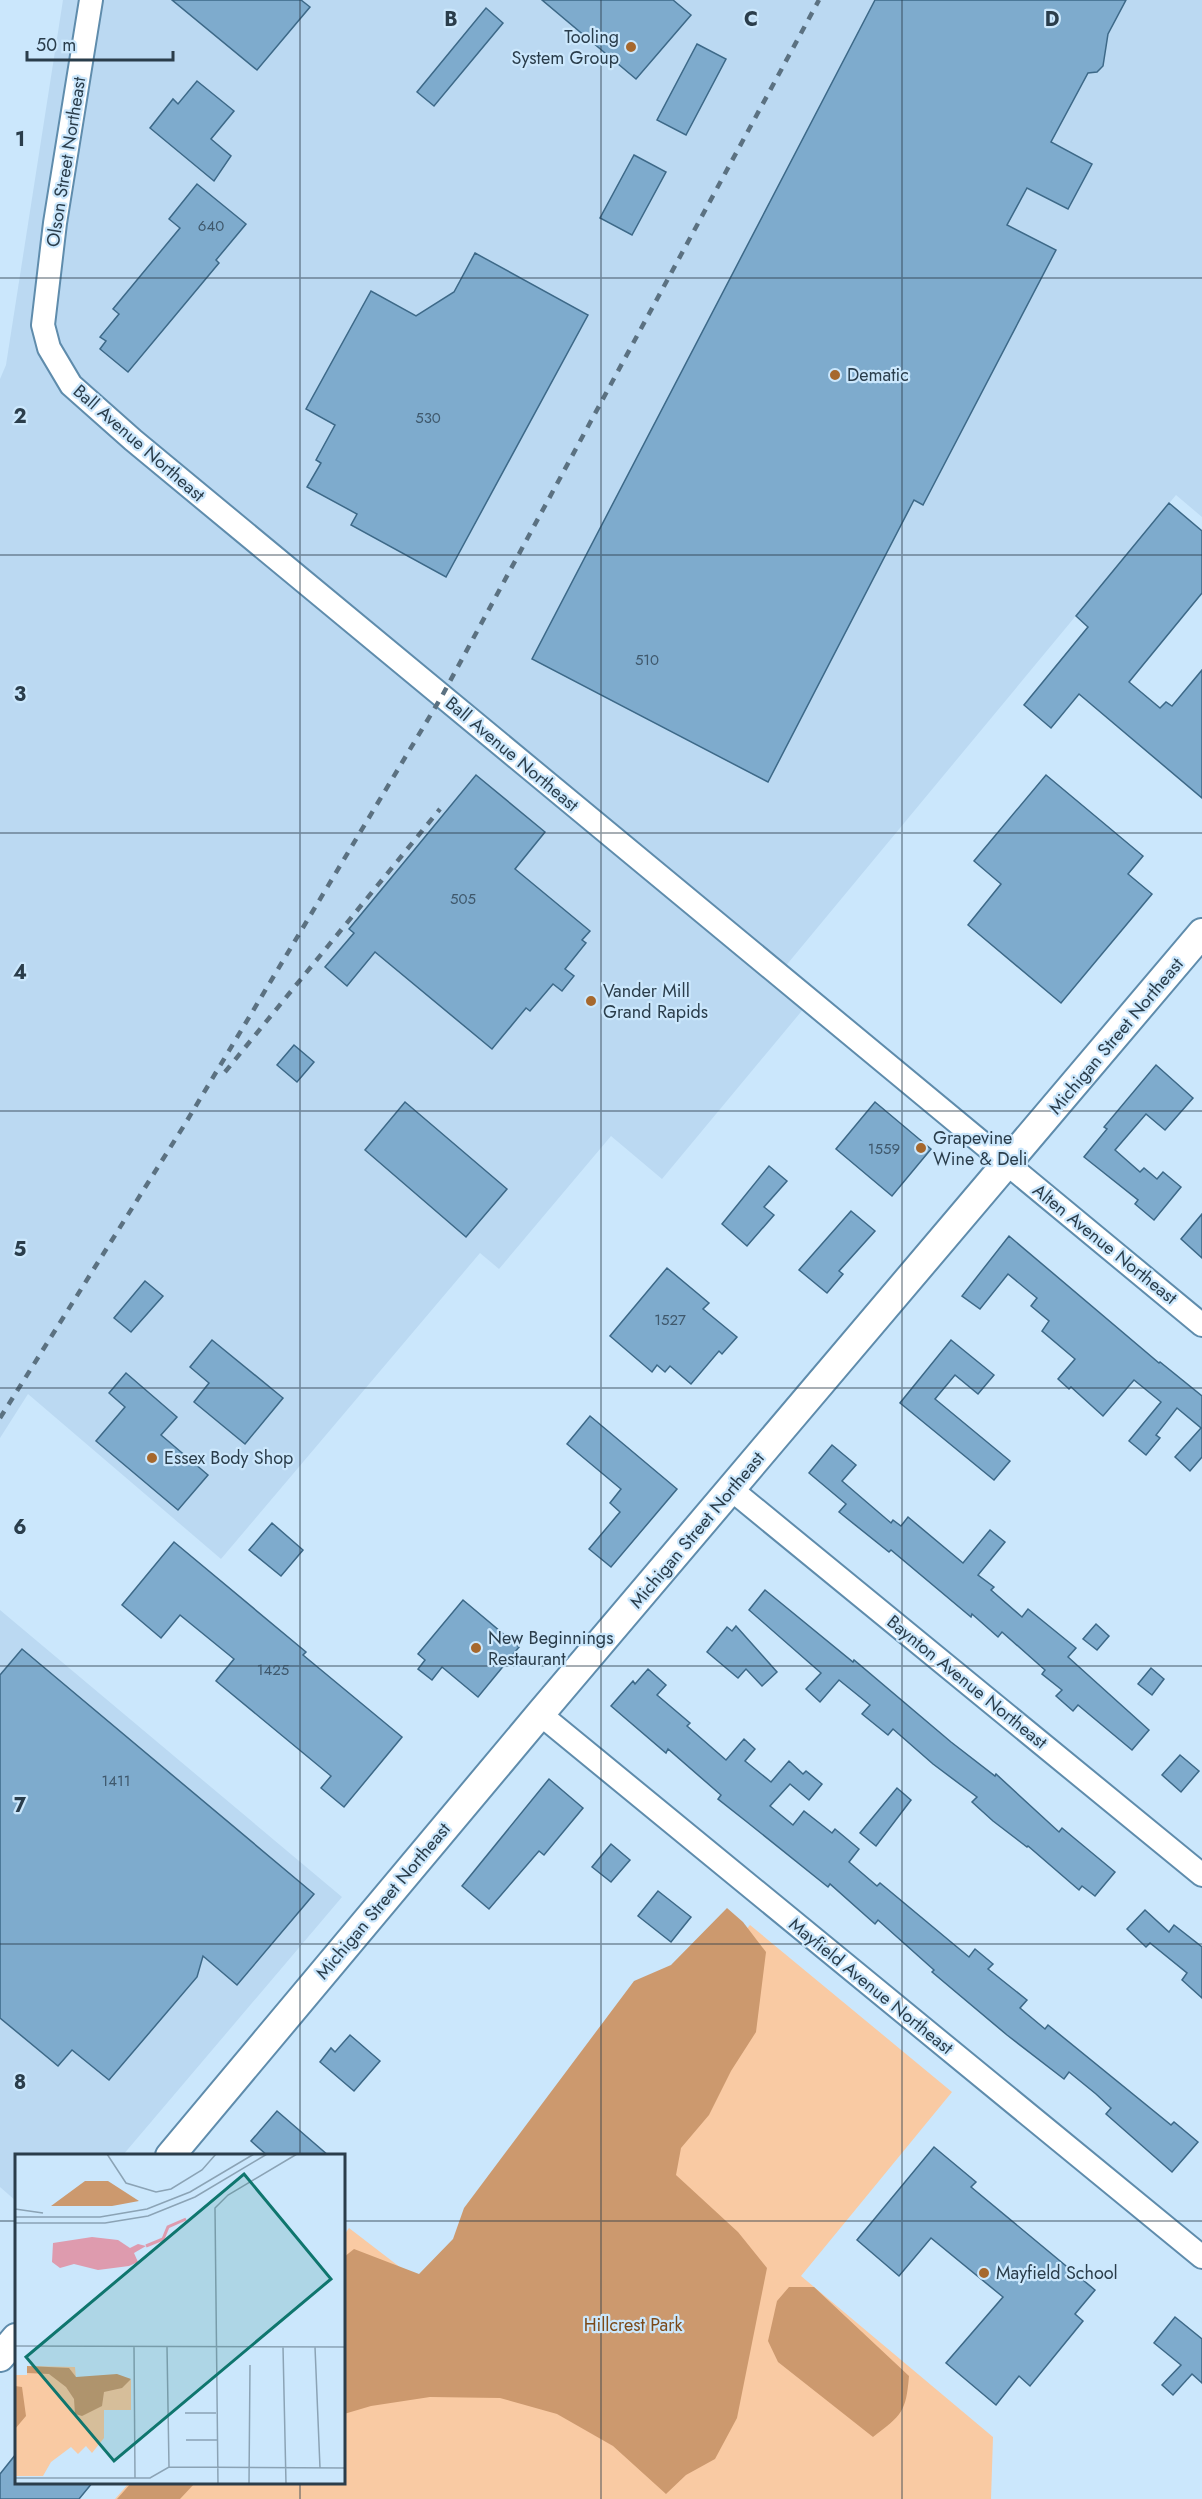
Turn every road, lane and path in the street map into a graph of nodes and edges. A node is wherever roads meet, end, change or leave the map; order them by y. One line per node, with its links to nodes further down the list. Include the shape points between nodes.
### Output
1 (91, 0): 2 (street, Olson Street Northeast, via 54,223)
2 (43, 325): 4 (street, Ball Avenue Northeast, via 59,368 91,405)
3 (1202, 933): 4 (main road, Michigan Street Northeast)
4 (1007, 1164): 5 (street, Alten Avenue Northeast); 6 (main road, Michigan Street Northeast)
5 (1202, 1325)
6 (732, 1490): 7 (main road, Michigan Street Northeast); 8 (street, Baynton Avenue Northeast)
7 (540, 1714): 9 (main road, Michigan Street Northeast); 10 (street, Mayfield Avenue Northeast)
8 (1202, 1875)
9 (172, 2154)
10 (1202, 2258)
11 (15, 2339): 12 (main road)
12 (0, 2357)

